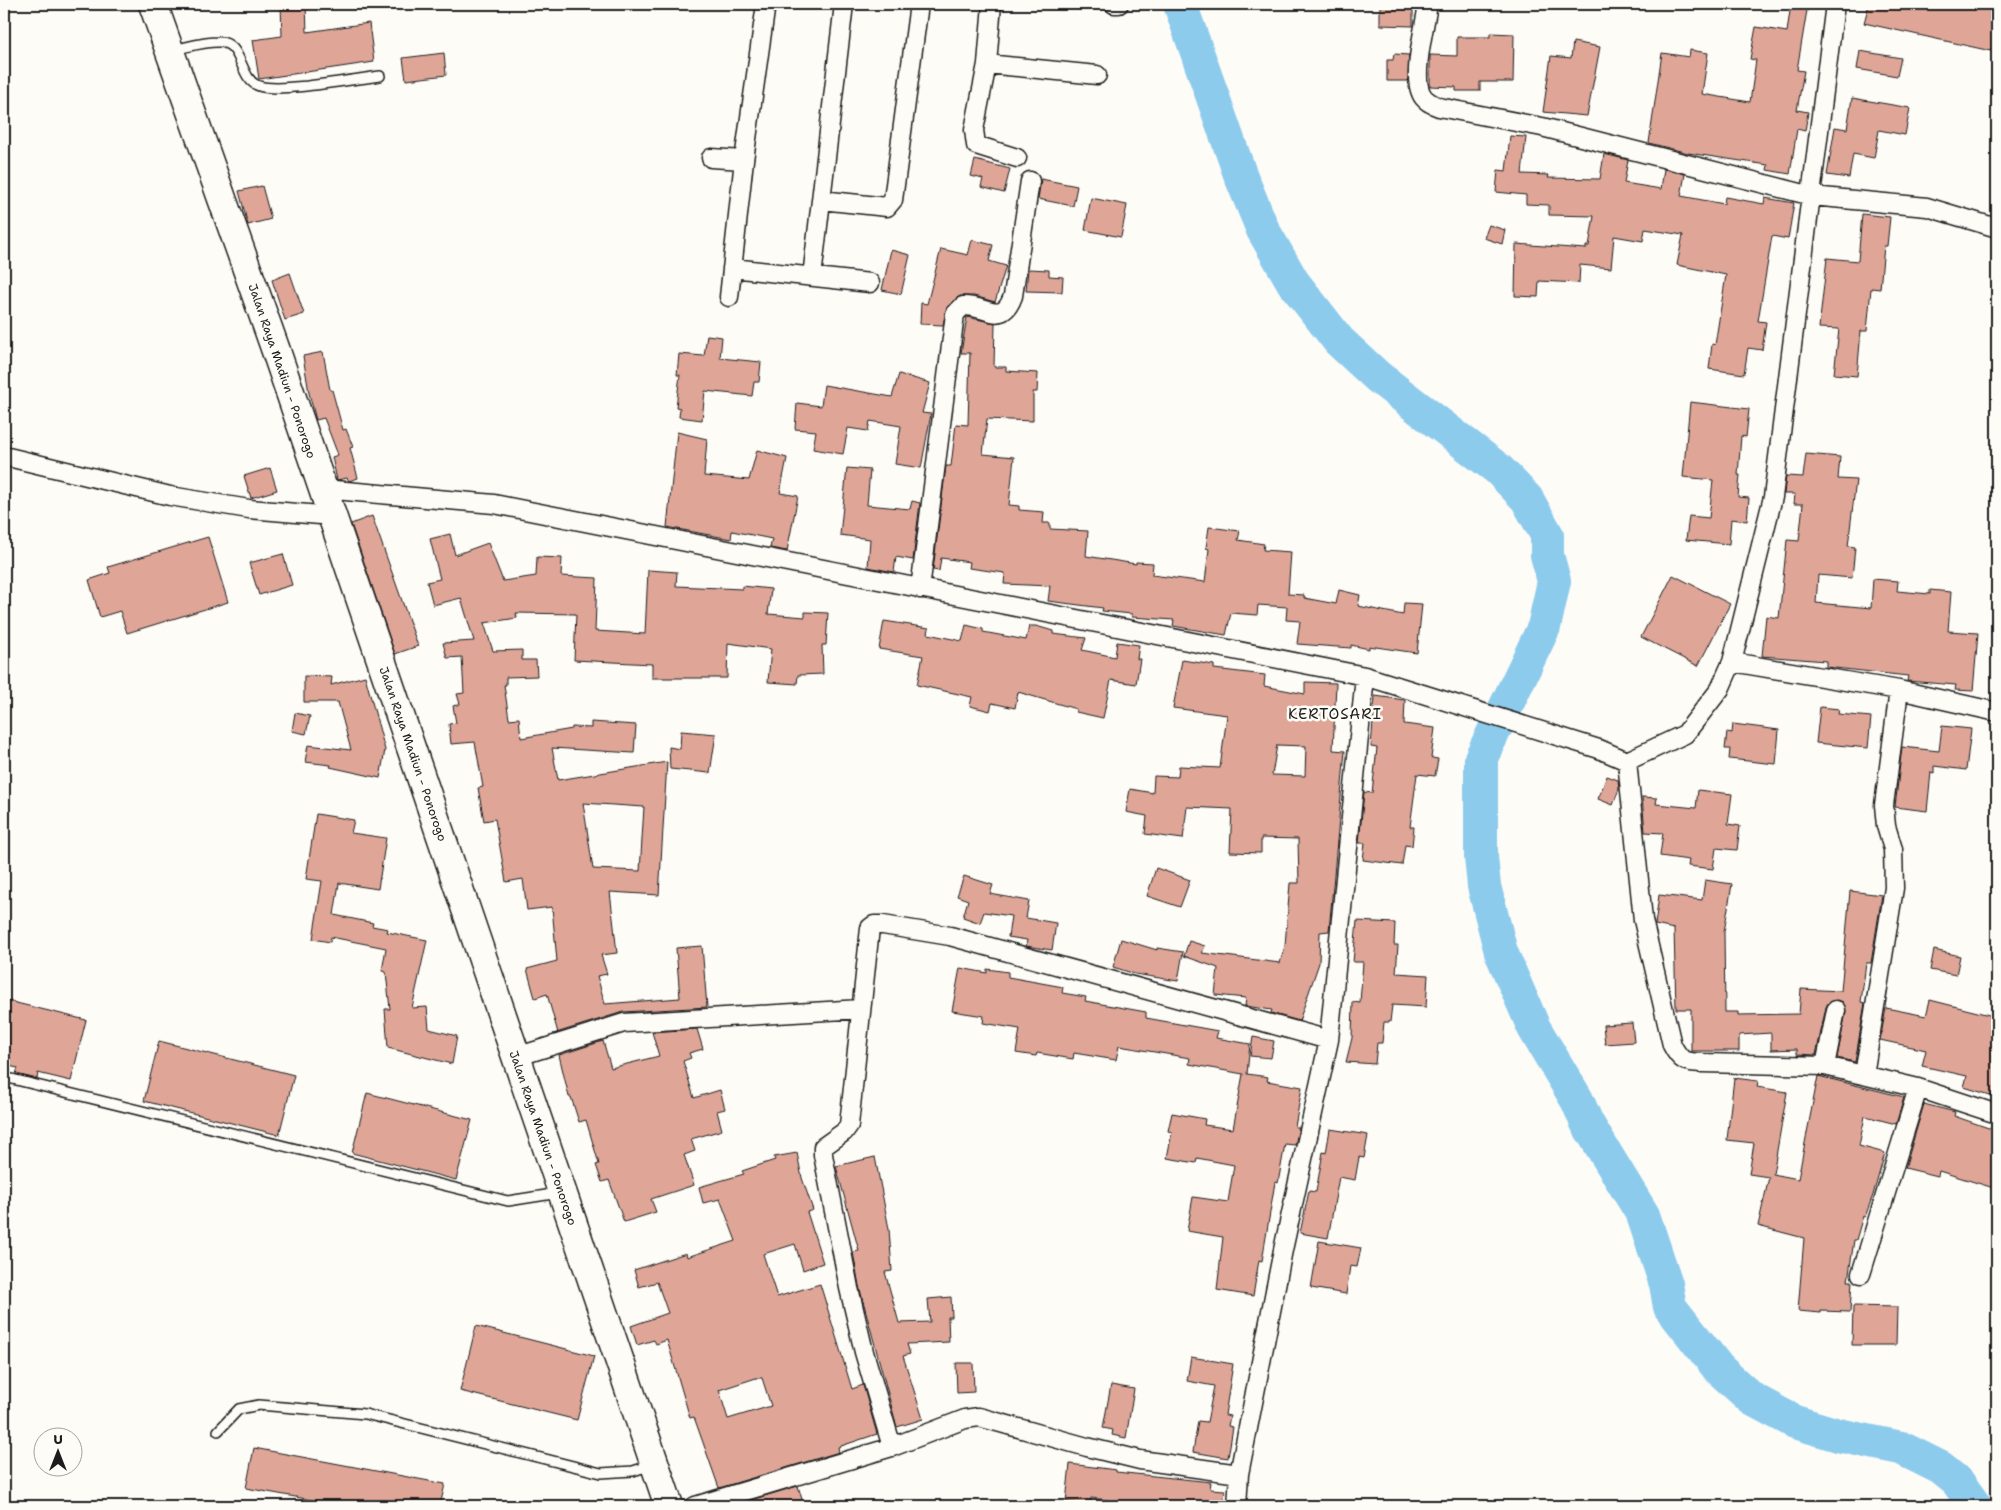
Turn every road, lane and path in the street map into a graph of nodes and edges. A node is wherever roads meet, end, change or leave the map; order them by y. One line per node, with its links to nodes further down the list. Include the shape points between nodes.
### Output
1 (153, 4): 10 (highway, Jalan Raya Madiun - Ponorogo)
2 (766, 4): 16 (street)
3 (844, 4): 19 (street)
4 (920, 4): 19 (street, via 893,200 887,207)
5 (992, 4): 11 (street)
6 (1114, 4): 7 (street)
7 (1119, 4)
8 (1428, 4): 18 (street, via 1418,71 1421,95 1428,102 1542,127)
9 (1835, 4): 18 (street)
10 (170, 50): 13 (lane, via 219,41 232,48 250,82 260,87 282,88); 26 (highway, Jalan Raya Madiun - Ponorogo)
11 (987, 64): 12 (street); 15 (street, via 974,130 976,145)
12 (1097, 75)
13 (380, 76)
14 (711, 158): 16 (street)
15 (1017, 158)
16 (744, 160): 21 (street)
17 (1030, 181): 28 (street, via 1009,306 996,313 963,306 955,314)
18 (1812, 196): 20 (street, via 1927,207); 29 (street, via 1773,497)
19 (821, 200): 22 (street)
20 (1997, 228)
21 (732, 268): 22 (street); 24 (street)
22 (812, 277): 23 (street)
23 (870, 283)
24 (729, 297)
25 (4, 456): 27 (street, via 170,496)
26 (323, 489): 27 (highway, Jalan Raya Madiun - Ponorogo); 28 (street, via 494,504)
27 (332, 516): 37 (highway, Jalan Raya Madiun - Ponorogo)
28 (920, 590): 30 (street)
29 (1732, 662): 31 (street); 33 (street, via 1720,689 1685,734)
30 (1365, 676): 33 (street, via 1477,709); 36 (street)
31 (1899, 690): 32 (street); 39 (street, via 1884,805 1892,849 1894,888)
32 (1997, 712)
33 (1627, 761): 38 (street, via 1644,920 1672,1045 1678,1056 1685,1062)
34 (860, 1009): 36 (street, via 868,933 874,925 883,925 950,936); 37 (street, via 624,1023); 46 (street, via 849,1125 823,1148 823,1155 855,1316)
35 (1836, 1010): 38 (street)
36 (1329, 1040): 48 (street)
37 (516, 1057): 43 (highway, Jalan Raya Madiun - Ponorogo)
38 (1825, 1066): 39 (street)
39 (1864, 1076): 41 (street)
40 (4, 1077): 43 (lane, via 508,1201)
41 (1918, 1088): 42 (street); 44 (street)
42 (1997, 1114)
43 (562, 1192): 47 (highway, Jalan Raya Madiun - Ponorogo)
44 (1861, 1274)
45 (218, 1431): 47 (lane, via 238,1409 259,1404 365,1414 601,1473 633,1471)
46 (892, 1446): 48 (street, via 965,1419 979,1417 1140,1460); 50 (street)
47 (656, 1464): 49 (highway, Jalan Raya Madiun - Ponorogo)
48 (1239, 1474): 51 (street)
49 (669, 1506)
50 (695, 1506)
51 (1237, 1506)

